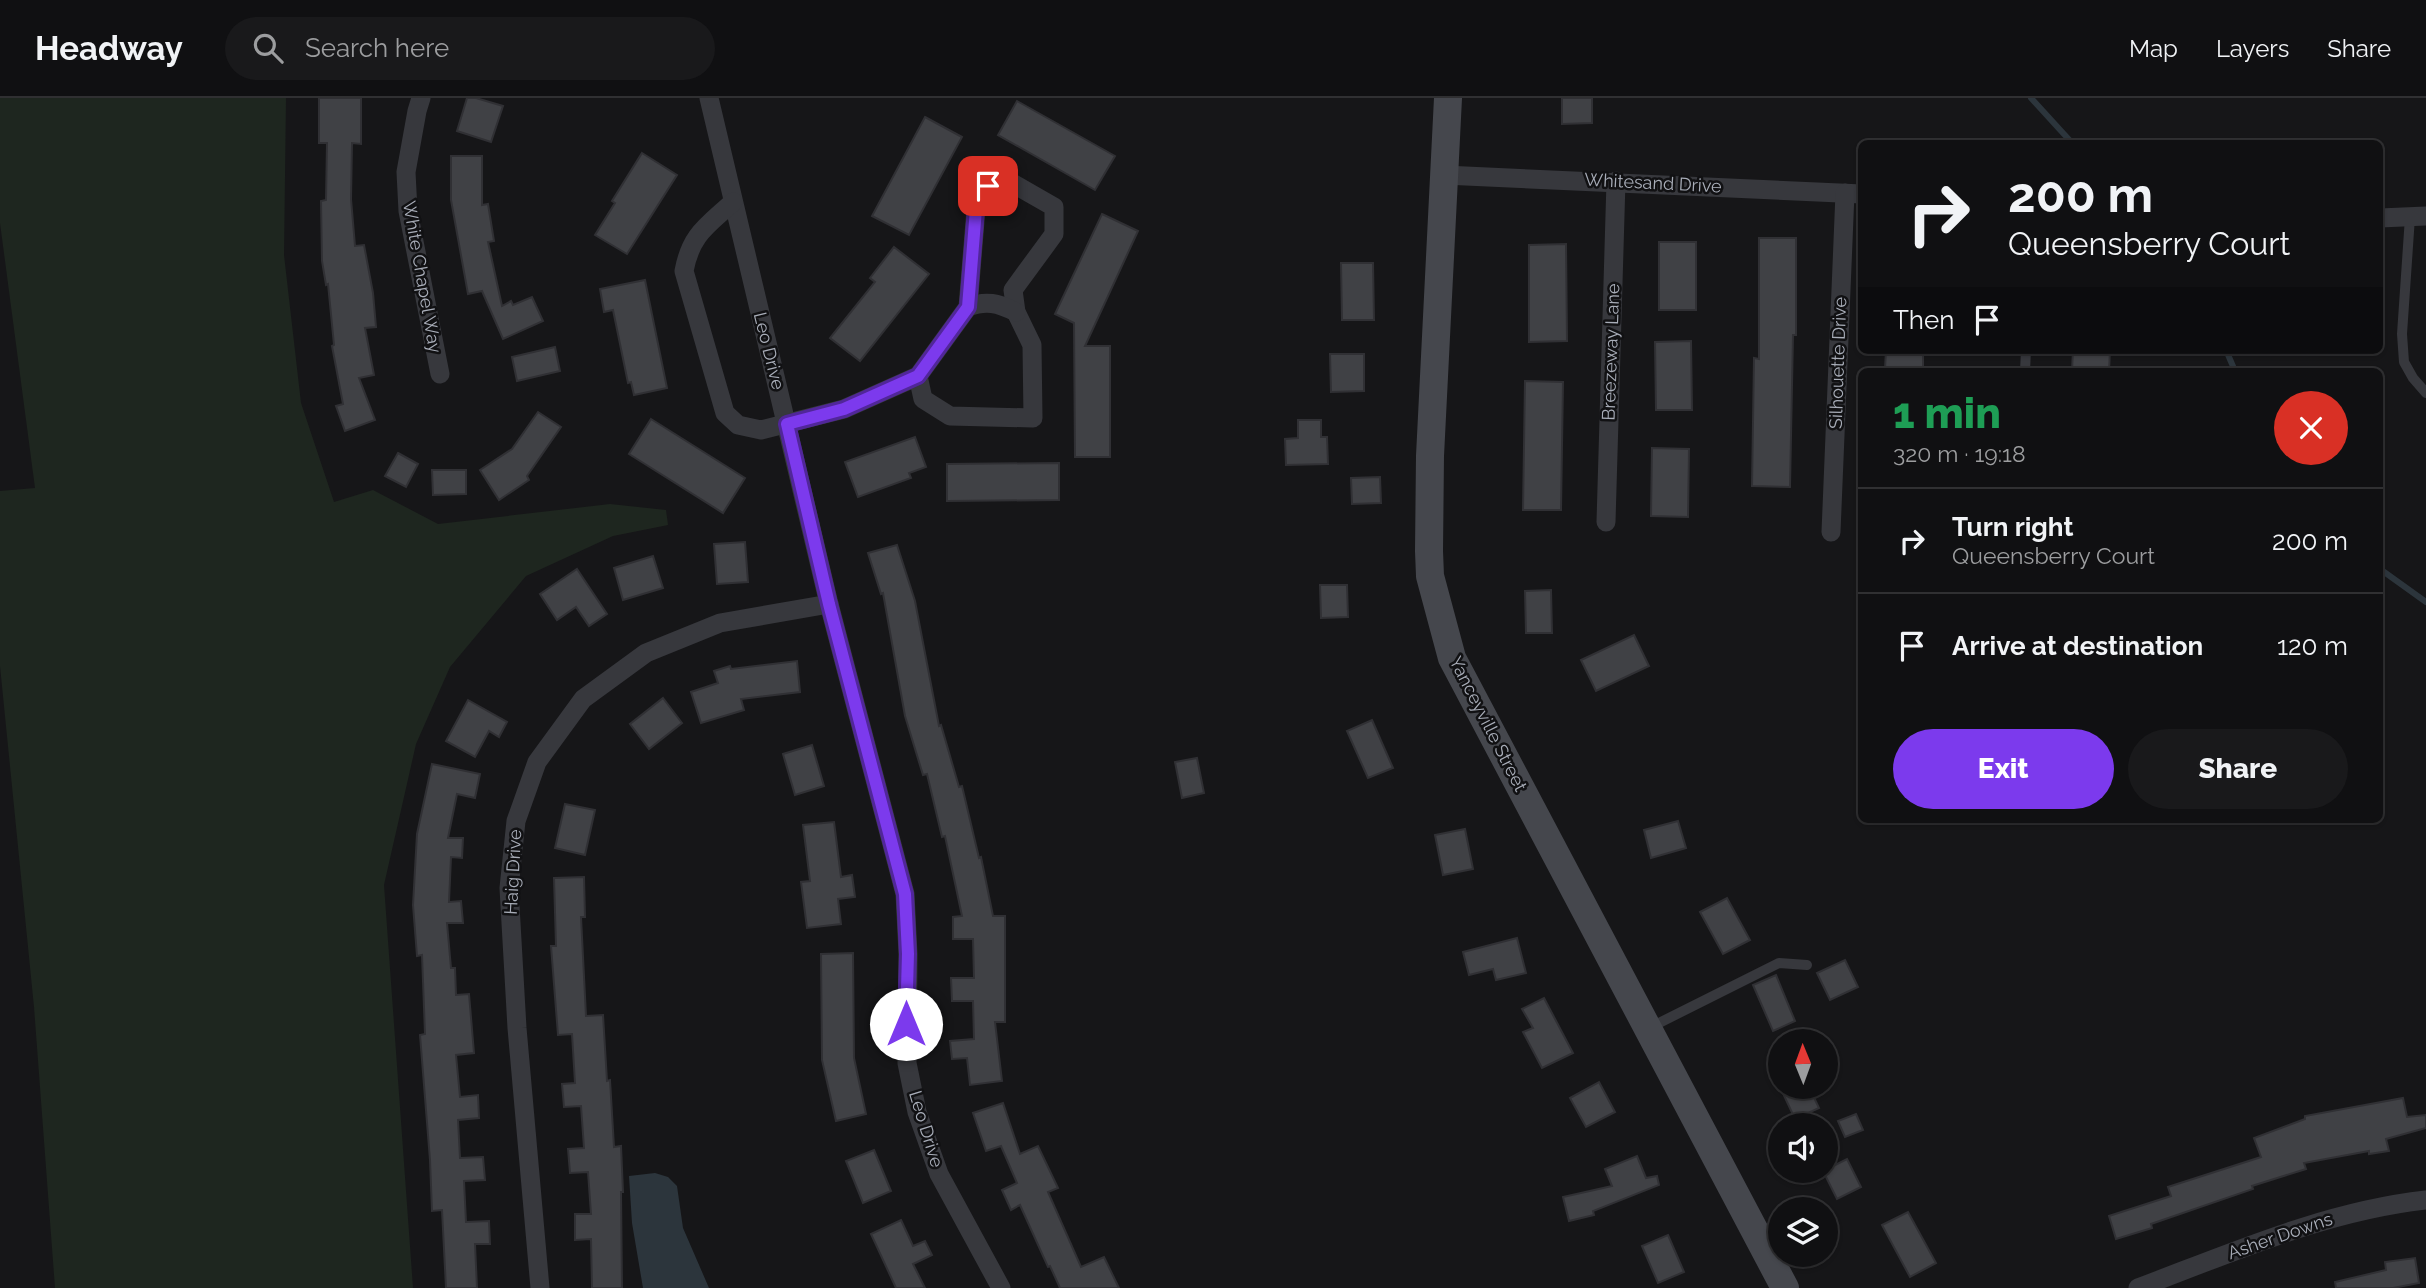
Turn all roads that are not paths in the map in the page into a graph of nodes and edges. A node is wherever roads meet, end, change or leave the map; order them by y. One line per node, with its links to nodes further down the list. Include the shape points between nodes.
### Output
1 (421, 98): 12 (street, White Chapel Way, via 406,172 408,211)
2 (709, 98): 7 (street, Leo Drive)
3 (1448, 98): 4 (main road, Yanceyville Street)
4 (1444, 174): 5 (street, Whitesand Drive); 20 (main road, Yanceyville Street, via 1430,456 1430,576 1452,658)
5 (1616, 181): 6 (street, Whitesand Drive); 16 (street, Breezeway Lane)
6 (1854, 194): 17 (street, Silhouette Drive)
7 (733, 202): 15 (street, Leo Drive); 15 (street, via 697,235 684,271 724,413 738,425 761,430)
8 (2418, 216): 9 (street); 14 (lane, via 2402,334 2404,362)
9 (2383, 218)
10 (968, 307): 11 (street, via 998,303); 11 (street, via 977,197 1000,176 1054,207 1054,234 1013,290); 13 (street)
11 (1016, 312): 13 (street, via 1032,345 1033,418 950,416 923,399)
12 (440, 374)
13 (918, 376): 15 (street, via 844,409)
14 (2426, 393)
15 (787, 424): 18 (street, Leo Drive)
16 (1606, 523)
17 (1831, 532)
18 (829, 604): 22 (street, Haig Drive, via 720,623 646,653 583,699 537,762 516,821 509,888); 23 (street, Leo Drive, via 905,894 907,1063 917,1112 939,1174)
19 (1807, 965): 20 (lane, via 1779,963)
20 (1647, 1029): 24 (main road, Yanceyville Street)
21 (2426, 1199): 25 (street, Asher Downs, via 2344,1214)
22 (540, 1288)
23 (1001, 1288)
24 (1785, 1288)
25 (2138, 1288)

